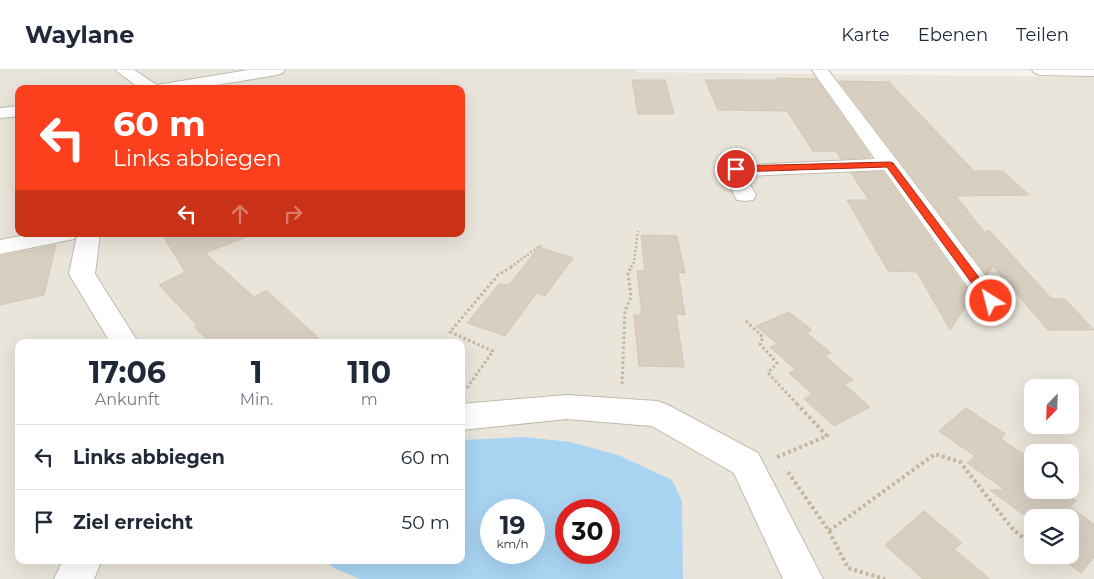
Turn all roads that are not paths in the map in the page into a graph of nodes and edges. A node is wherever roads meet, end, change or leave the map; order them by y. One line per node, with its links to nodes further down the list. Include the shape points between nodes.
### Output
1 (123, 70): 7 (street)
2 (278, 70): 6 (street)
3 (820, 70): 11 (street)
4 (1040, 70): 5 (street)
5 (1094, 71)
6 (239, 78): 8 (street)
7 (147, 85)
8 (188, 85)
9 (15, 111): 10 (street)
10 (0, 113)
11 (890, 164): 12 (street, via 732,170); 16 (street)
12 (745, 195)
13 (50, 237): 15 (street)
14 (88, 237): 17 (street, via 82,274)
15 (0, 246)
16 (991, 301)
17 (122, 339)
18 (465, 404): 21 (street, via 657,414 746,463)
19 (81, 564): 20 (street)
20 (74, 579)
21 (803, 579)

